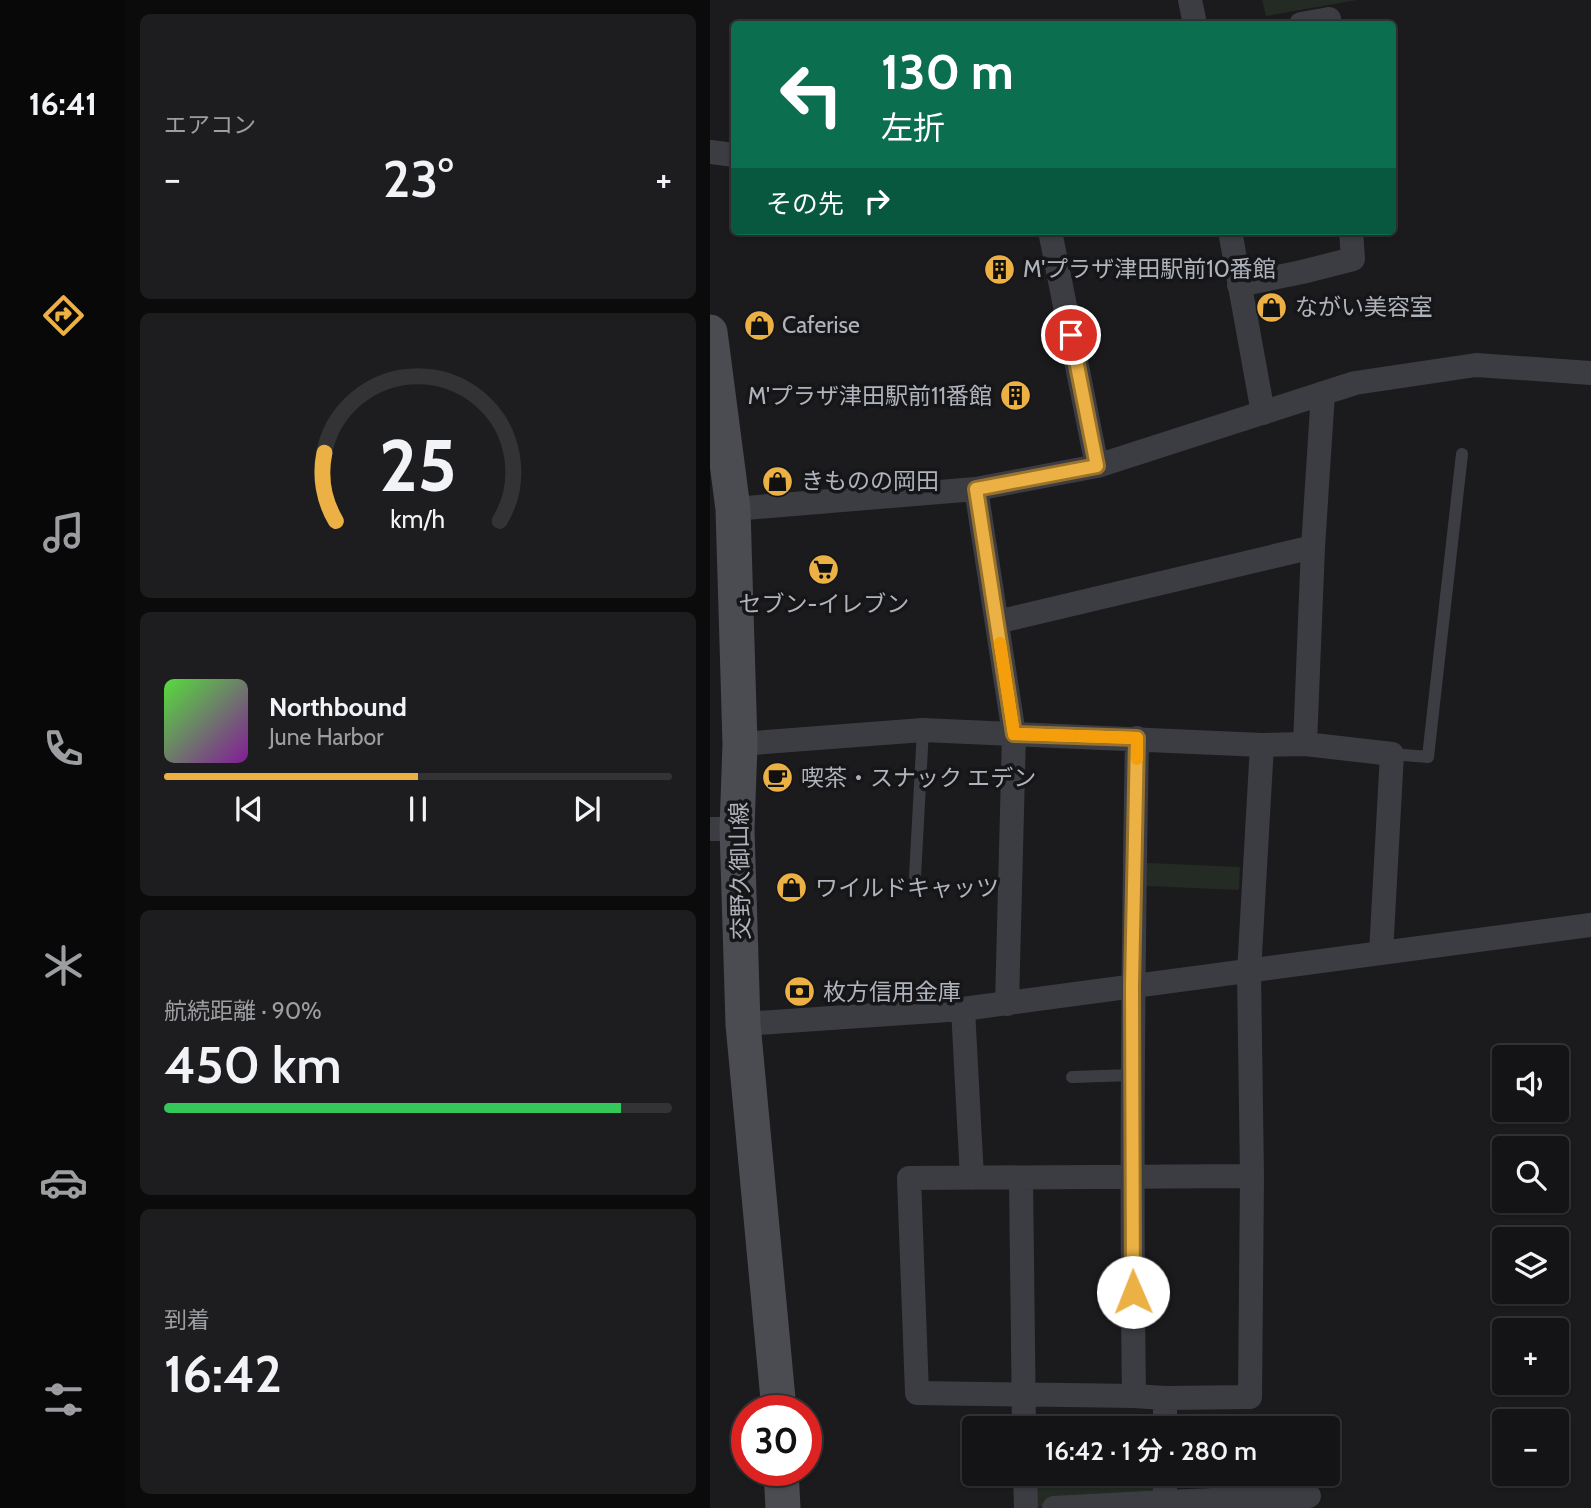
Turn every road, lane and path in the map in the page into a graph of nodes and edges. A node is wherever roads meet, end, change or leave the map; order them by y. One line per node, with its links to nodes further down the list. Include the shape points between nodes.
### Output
1 (1190, 0): 2 (street)
2 (1194, 21)
3 (710, 152): 4 (street)
4 (731, 155)
5 (1051, 235): 14 (street)
6 (1231, 235): 8 (street)
7 (1350, 235): 8 (street, via 1353,259)
8 (1239, 285): 12 (street)
9 (710, 332): 16 (main road, 交野久御山線)
10 (1590, 373): 11 (street, via 1476,365 1355,383)
11 (1323, 393): 12 (street); 17 (street)
12 (1263, 413): 14 (street)
13 (1462, 454): 25 (lane, via 1428,757)
14 (1097, 466): 15 (street)
15 (976, 489): 16 (street); 18 (street)
16 (733, 509): 22 (main road, 交野久御山線)
17 (1313, 547): 18 (street); 23 (street)
18 (997, 622): 20 (street)
19 (924, 730): 20 (street); 22 (street); 27 (lane)
20 (1014, 734): 21 (street); 32 (street)
21 (1137, 738): 24 (street); 31 (street)
22 (740, 744): 26 (main road, 交野久御山線)
23 (1305, 744): 24 (street); 25 (street)
24 (1262, 745): 30 (street)
25 (1392, 754): 29 (street)
26 (724, 829): 34 (main road, 交野久御山線)
27 (915, 876)
28 (1590, 925): 29 (street)
29 (1381, 953): 30 (street)
30 (1249, 972): 31 (street); 38 (street)
31 (1132, 986): 32 (street); 35 (street)
32 (1007, 1004): 33 (street)
33 (963, 1009): 34 (street); 39 (street)
34 (743, 1024): 42 (main road, 交野久御山線)
35 (1132, 1075): 36 (lane); 37 (street)
36 (1072, 1077)
37 (1131, 1176): 38 (street); 40 (street); 43 (street)
38 (1252, 1176): 44 (street, via 1250,1397)
39 (972, 1178): 40 (street); 41 (street, via 909,1178 917,1392)
40 (1020, 1178): 41 (street)
41 (1024, 1394): 43 (street); 45 (street)
42 (778, 1395)
43 (1134, 1396): 44 (street)
44 (1165, 1398): 46 (street)
45 (1024, 1416)
46 (1165, 1416)
47 (781, 1486): 52 (main road)
48 (1025, 1486): 53 (street)
49 (1165, 1486): 51 (street)
50 (1309, 1496): 51 (street)
51 (1165, 1502): 54 (street)
52 (782, 1508)
53 (1026, 1508)
54 (1054, 1508)

